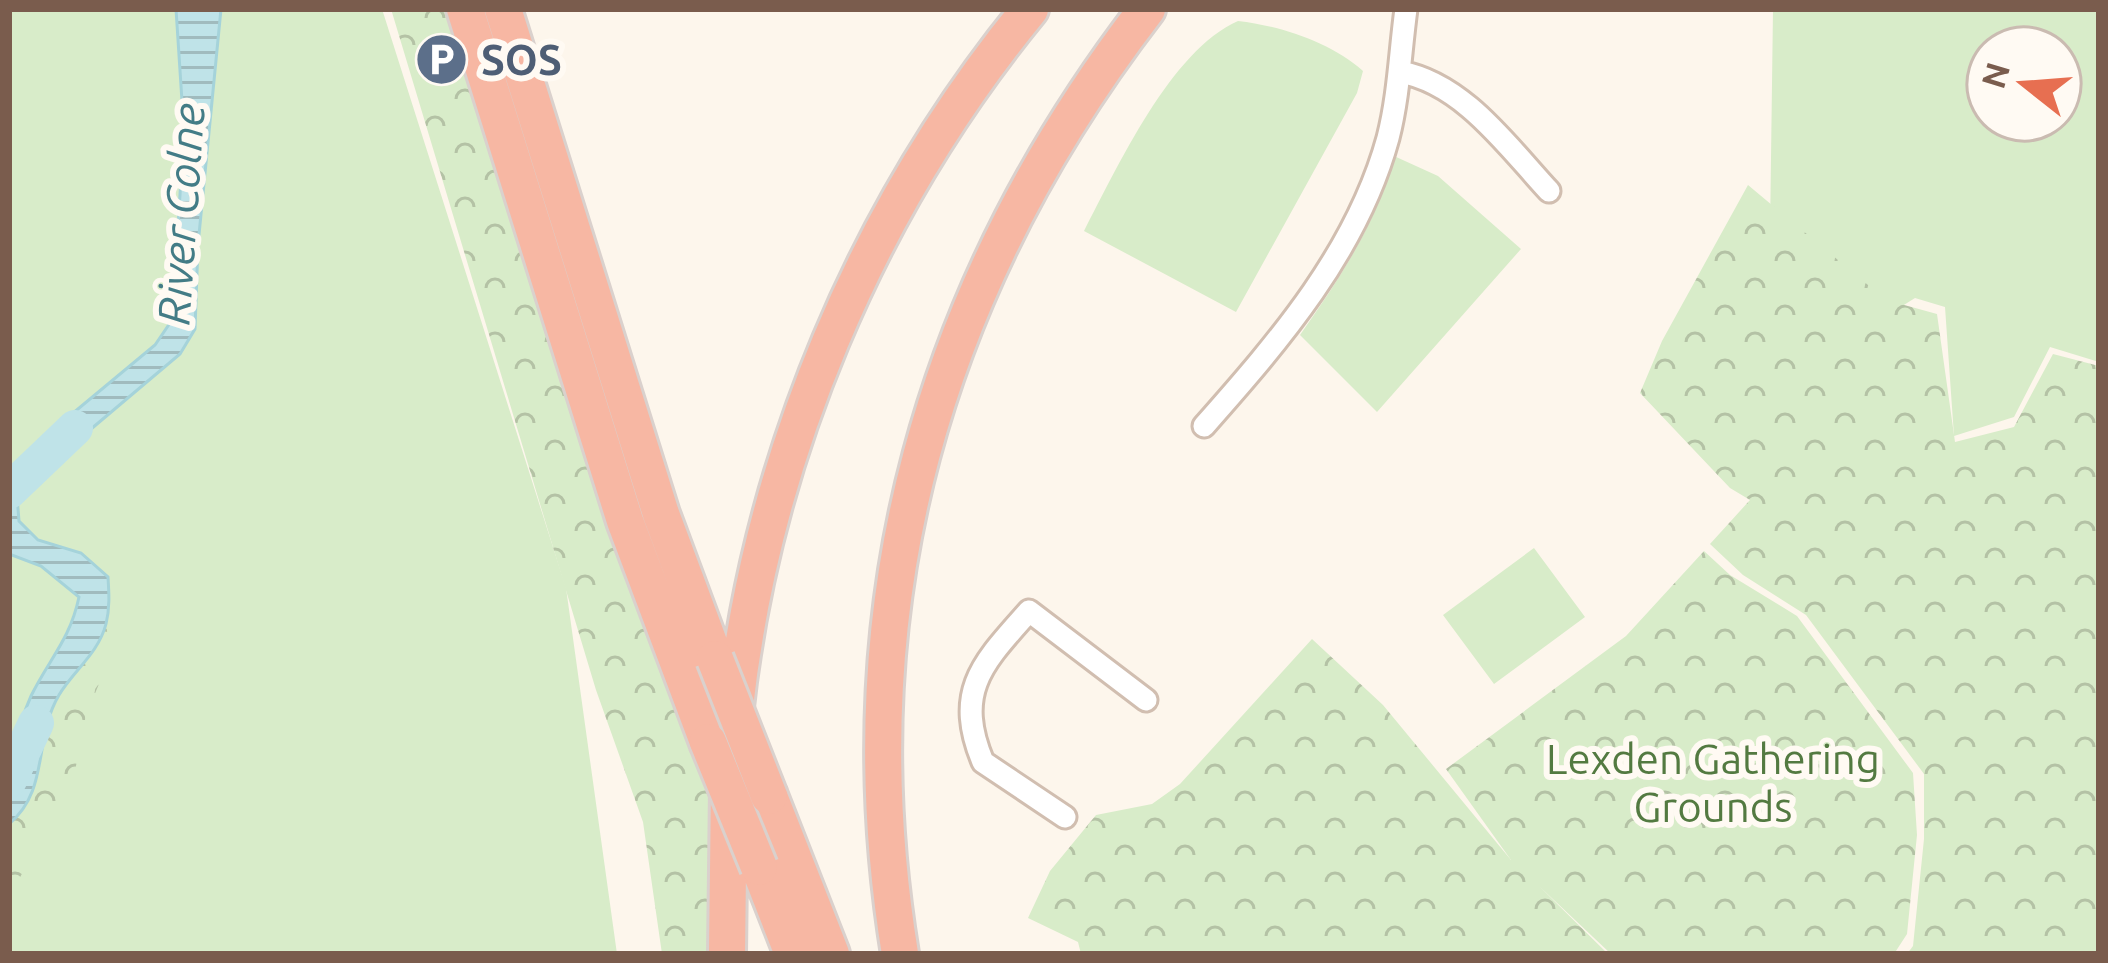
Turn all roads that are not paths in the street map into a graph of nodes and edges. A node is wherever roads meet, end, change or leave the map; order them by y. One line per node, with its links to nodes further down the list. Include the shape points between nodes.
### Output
1 (465, 9): 12 (highway, bridge, via 625,521)
2 (503, 9): 13 (highway, bridge, via 661,514)
3 (1030, 9): 11 (highway, via 919,168 875,247 781,480 742,638 728,792)
4 (1147, 9): 14 (highway, via 1070,112 997,242 916,470 892,610 882,736)
5 (1406, 9): 6 (street)
6 (1400, 72): 7 (street, via 1431,80 1462,102); 8 (street, via 1376,175 1347,238 1271,350)
7 (1549, 191)
8 (1204, 426)
9 (1146, 700): 10 (street, via 1029,611 976,671 970,692 983,762)
10 (1065, 817)
11 (727, 954)
12 (793, 954)
13 (831, 954)
14 (900, 954)

